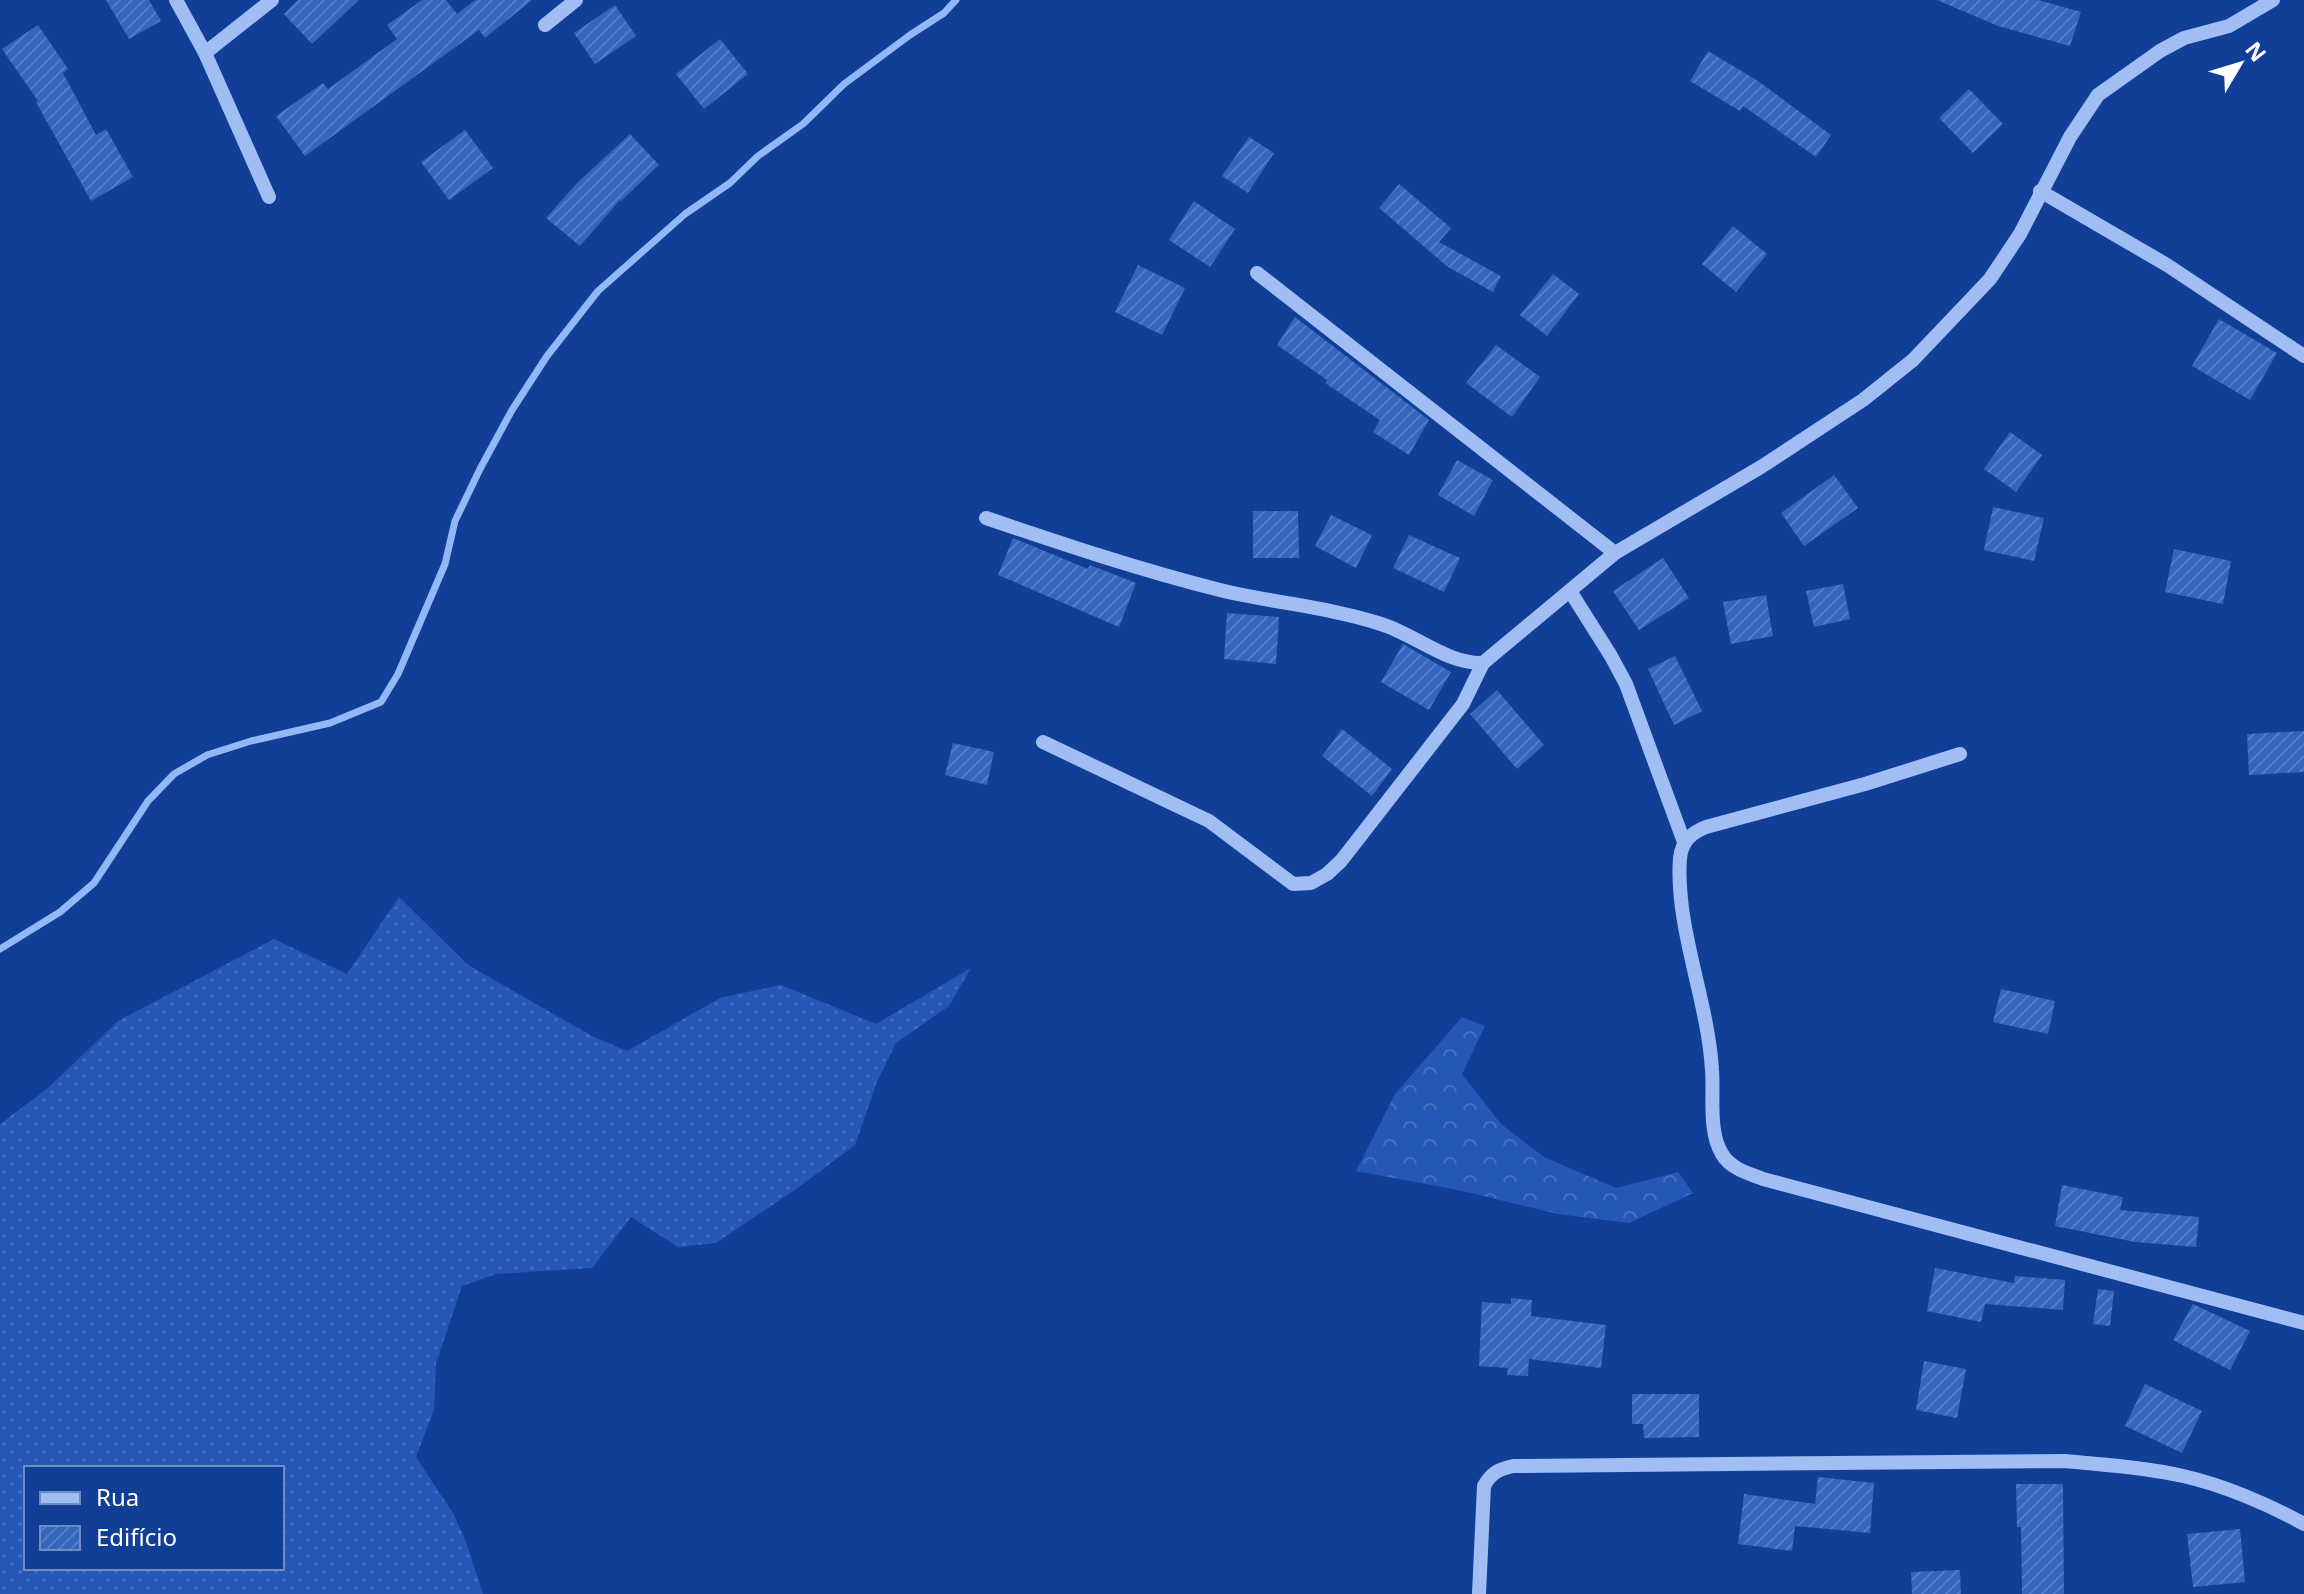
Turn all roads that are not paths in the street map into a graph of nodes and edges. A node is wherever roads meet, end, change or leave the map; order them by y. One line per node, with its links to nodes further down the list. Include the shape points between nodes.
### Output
1 (176, 0): 6 (street)
2 (272, 0): 6 (street)
3 (576, 0): 5 (street)
4 (2273, 0): 7 (street, via 2229,26 2184,38 2160,51 2098,95)
5 (545, 25)
6 (205, 53): 8 (street)
7 (2040, 191): 10 (street, via 2167,265); 12 (street, via 1990,279 1913,360 1774,459)
8 (269, 197)
9 (1257, 273): 12 (street)
10 (2304, 356)
11 (986, 518): 14 (street, via 1222,590 1380,623 1455,658)
12 (1615, 553): 13 (street)
13 (1570, 591): 14 (street); 17 (street, via 1626,684)
14 (1483, 663): 15 (street, via 1463,704 1341,861 1311,883 1293,884 1209,821)
15 (1043, 742)
16 (1960, 754): 17 (street, via 1706,827)
17 (1684, 842): 18 (street, via 1682,902 1706,1022 1715,1130 1721,1152 1732,1165 1763,1179)
18 (2304, 1323)
19 (2304, 1524): 20 (street, via 2184,1476 2065,1461 1513,1466 1500,1469 1484,1486)
20 (1479, 1594)

